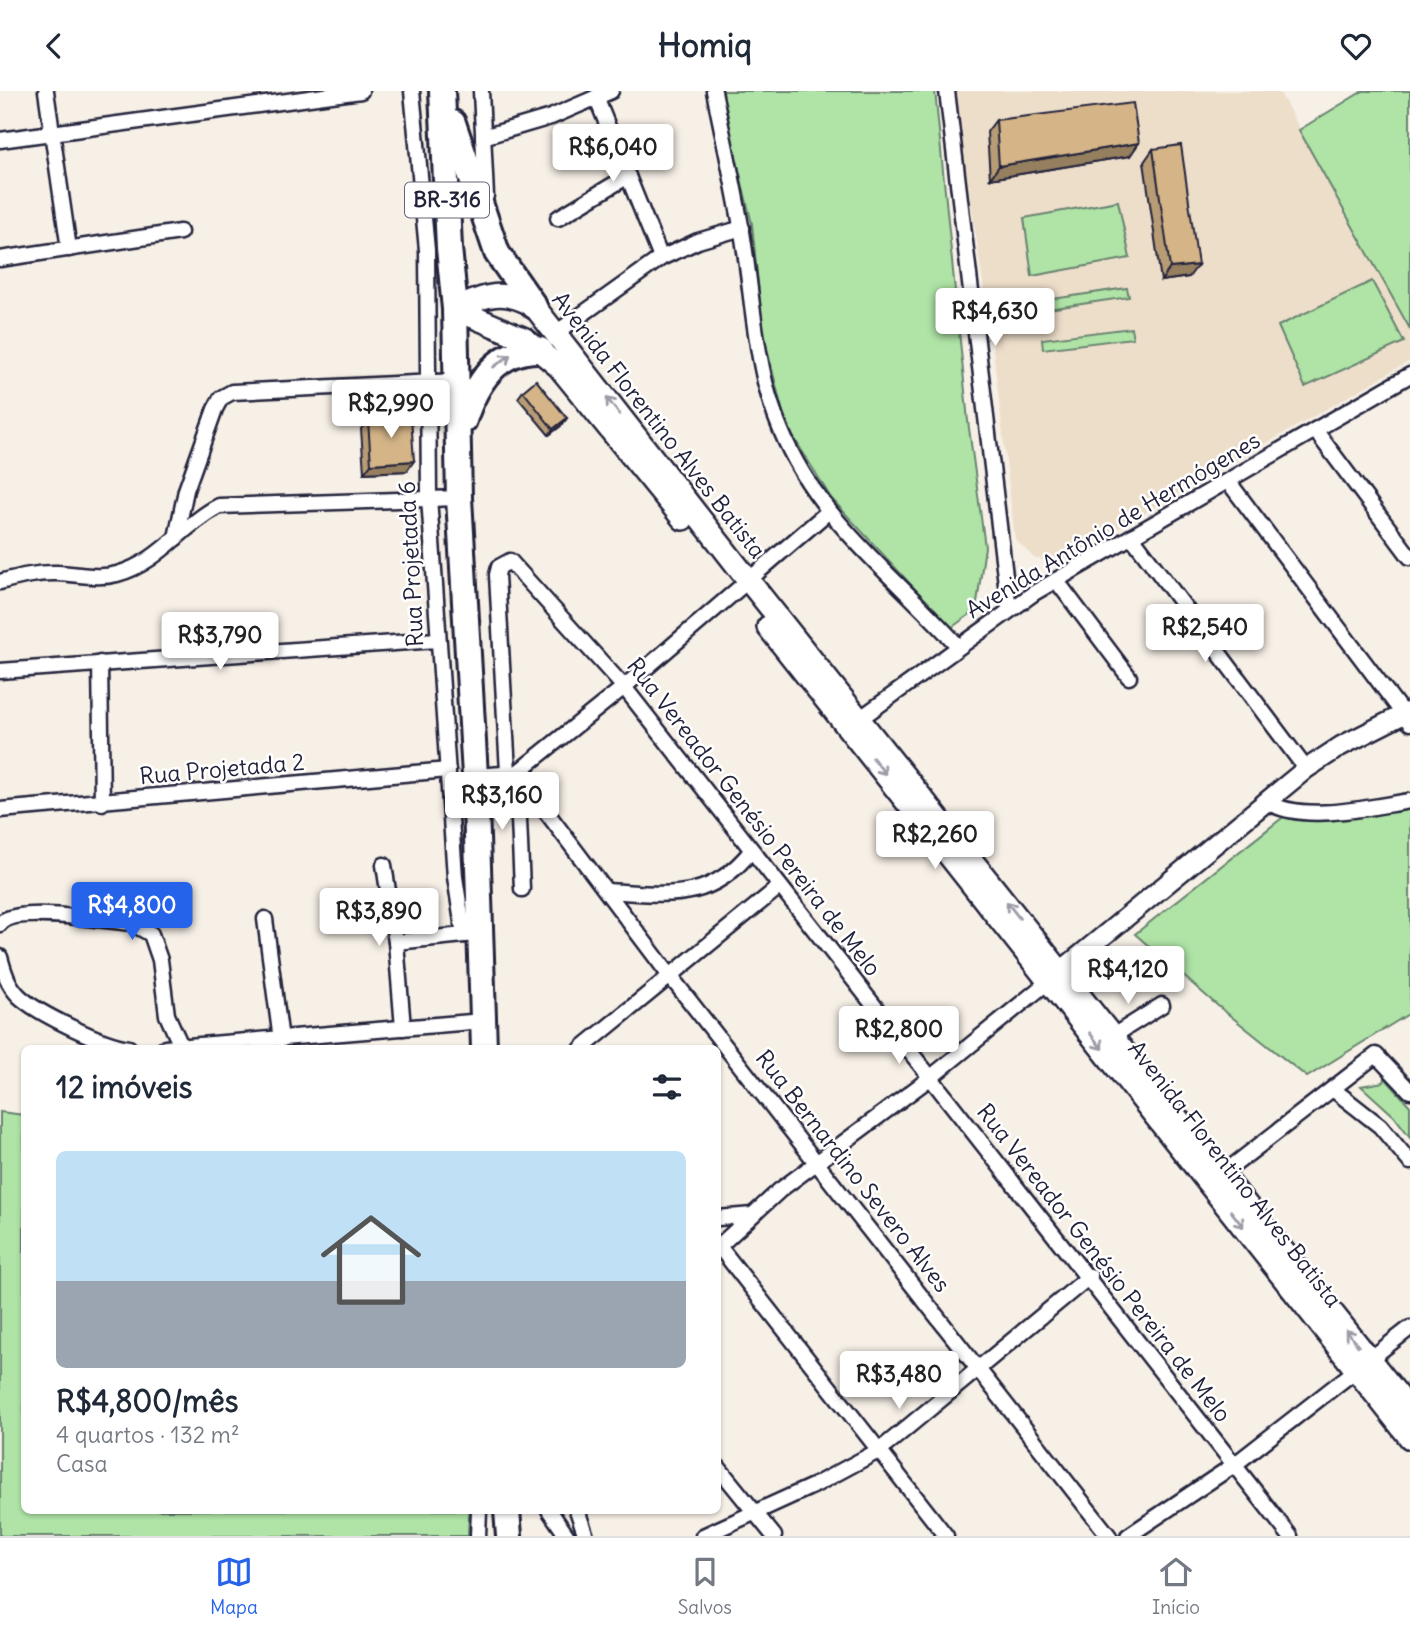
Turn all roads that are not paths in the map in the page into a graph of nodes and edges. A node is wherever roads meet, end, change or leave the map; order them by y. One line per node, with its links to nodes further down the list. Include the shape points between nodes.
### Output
1 (47, 91): 10 (street)
2 (360, 91): 10 (street)
3 (412, 91): 26 (street, Rua Projetada 6, via 427,250)
4 (443, 91): 16 (highway); 22 (highway, BR-316)
5 (481, 91): 11 (street)
6 (611, 91): 9 (street)
7 (714, 91): 15 (street)
8 (947, 91): 39 (street)
9 (596, 97): 11 (street, via 551,117); 13 (street)
10 (52, 133): 12 (street); 18 (street)
11 (483, 137): 16 (street)
12 (0, 140)
13 (628, 176): 14 (street); 19 (street)
14 (558, 218)
15 (742, 228): 19 (street); 32 (street, via 754,337 779,429)
16 (487, 229): 21 (highway, via 497,253)
17 (180, 232): 18 (street)
18 (69, 249): 20 (street)
19 (661, 258): 23 (street)
20 (0, 259)
21 (534, 306): 22 (main road, Avenida Florentino Alves Batista, via 516,296 495,295); 23 (main road, Avenida Florentino Alves Batista)
22 (455, 309): 23 (main road, Avenida Florentino Alves Batista, via 512,333); 25 (highway, BR-316)
23 (548, 341): 28 (highway, one-way to 23, via 474,390 492,368 507,355); 38 (main road, Avenida Florentino Alves Batista)
24 (1410, 376): 27 (street, Avenida Antônio de Hermógenes)
25 (456, 381): 26 (street); 28 (highway, BR-316)
26 (429, 382): 30 (street, Rua Projetada 6); 34 (street, via 249,389 221,398 186,490)
27 (1315, 431): 29 (street, Avenida Antônio de Hermógenes); 35 (street)
28 (458, 437): 31 (highway, BR-316)
29 (1228, 481): 33 (street, Avenida Antônio de Hermógenes); 46 (street)
30 (429, 497): 31 (street); 34 (street, via 219,506); 40 (street, Rua Projetada 6)
31 (459, 498): 51 (highway, BR-316)
32 (830, 512): 38 (street); 41 (street)
33 (1132, 537): 36 (street, Avenida Antônio de Hermógenes); 48 (street)
34 (176, 538): 37 (street, via 139,565 117,574 56,573)
35 (1410, 557)
36 (1056, 580): 39 (street, Avenida Antônio de Hermógenes); 44 (street)
37 (0, 582)
38 (744, 585): 45 (street); 47 (main road, Avenida Florentino Alves Batista)
39 (1009, 609): 41 (street, Avenida Antônio de Hermógenes)
40 (437, 640): 42 (street); 49 (street, Rua Projetada 6)
41 (958, 646): 47 (street, Avenida Antônio de Hermógenes)
42 (100, 663): 43 (street); 54 (street)
43 (0, 671)
44 (1129, 677)
45 (624, 687): 50 (street); 50 (street, Rua Vereador Genésio Pereira de Melo, via 510,561 499,567); 56 (street, Rua Vereador Genésio Pereira de Melo)
46 (1408, 716): 48 (street, via 1341,746)
47 (855, 723): 67 (main road, Avenida Florentino Alves Batista)
48 (1306, 769): 52 (street)
49 (448, 770): 54 (street, Rua Projetada 2); 63 (street, Rua Projetada 6, via 455,877)
50 (512, 773): 51 (street); 59 (street); 60 (street, Rua Bernardino Severo Alves)
51 (475, 776): 63 (highway, BR-316)
52 (1266, 801): 53 (street, via 1298,812); 67 (street)
53 (1410, 801)
54 (102, 803): 55 (street, Rua Projetada 2)
55 (0, 810)
56 (751, 851): 58 (street, Rua Vereador Genésio Pereira de Melo); 60 (street, via 720,881 695,892)
57 (384, 865): 64 (street)
58 (779, 887): 66 (street); 78 (street, Rua Vereador Genésio Pereira de Melo)
59 (522, 889)
60 (606, 891): 66 (street, Rua Bernardino Severo Alves)
61 (265, 919): 72 (street)
62 (0, 924): 74 (street, via 12,915 34,915 145,928 160,960)
63 (472, 934): 64 (street); 69 (highway, BR-316)
64 (396, 942): 70 (street)
65 (0, 957): 73 (street, via 8,983 33,1007)
66 (670, 976): 77 (street); 81 (street, Rua Bernardino Severo Alves)
67 (1055, 977): 71 (main road, Avenida Florentino Alves Batista); 78 (street); 83 (main road, Avenida Florentino Alves Batista, one-way to 83)
68 (1162, 1005): 71 (street)
69 (483, 1021): 70 (street); 76 (highway, BR-316)
70 (403, 1028): 72 (street)
71 (1113, 1036): 83 (main road, Avenida Florentino Alves Batista)
72 (281, 1040): 75 (street)
73 (111, 1045)
74 (173, 1045)
75 (204, 1045)
76 (484, 1045)
77 (586, 1045)
78 (930, 1078): 81 (street); 88 (street, Rua Vereador Genésio Pereira de Melo)
79 (1334, 1090): 80 (street, via 1376,1055); 82 (street, via 1372,1118); 83 (street)
80 (1410, 1091)
81 (818, 1161): 84 (street); 91 (street, Rua Bernardino Severo Alves)
82 (1410, 1162)
83 (1216, 1179): 90 (main road, Avenida Florentino Alves Batista)
84 (752, 1215): 85 (street); 86 (street)
85 (721, 1218)
86 (721, 1243)
87 (721, 1250): 94 (street)
88 (1090, 1276): 91 (street); 95 (street, Rua Vereador Genésio Pereira de Melo)
89 (1410, 1328): 90 (street)
90 (1364, 1366): 92 (main road, Avenida Florentino Alves Batista); 93 (main road, Avenida Florentino Alves Batista); 95 (street)
91 (979, 1367): 94 (street); 109 (street, Rua Bernardino Severo Alves)
92 (1410, 1411)
93 (1410, 1438)
94 (880, 1450): 97 (street); 108 (street)
95 (1234, 1465): 110 (street); 111 (street, Rua Vereador Genésio Pereira de Melo)
96 (721, 1471): 97 (street)
97 (755, 1513): 106 (street); 107 (street)
98 (479, 1514): 102 (street)
99 (507, 1514): 103 (highway)
100 (552, 1514): 104 (street)
101 (578, 1514): 105 (street)
102 (478, 1536)
103 (509, 1536)
104 (567, 1536)
105 (586, 1536)
106 (703, 1536)
107 (774, 1536)
108 (946, 1536)
109 (1109, 1536)
110 (1128, 1536)
111 (1290, 1536)

